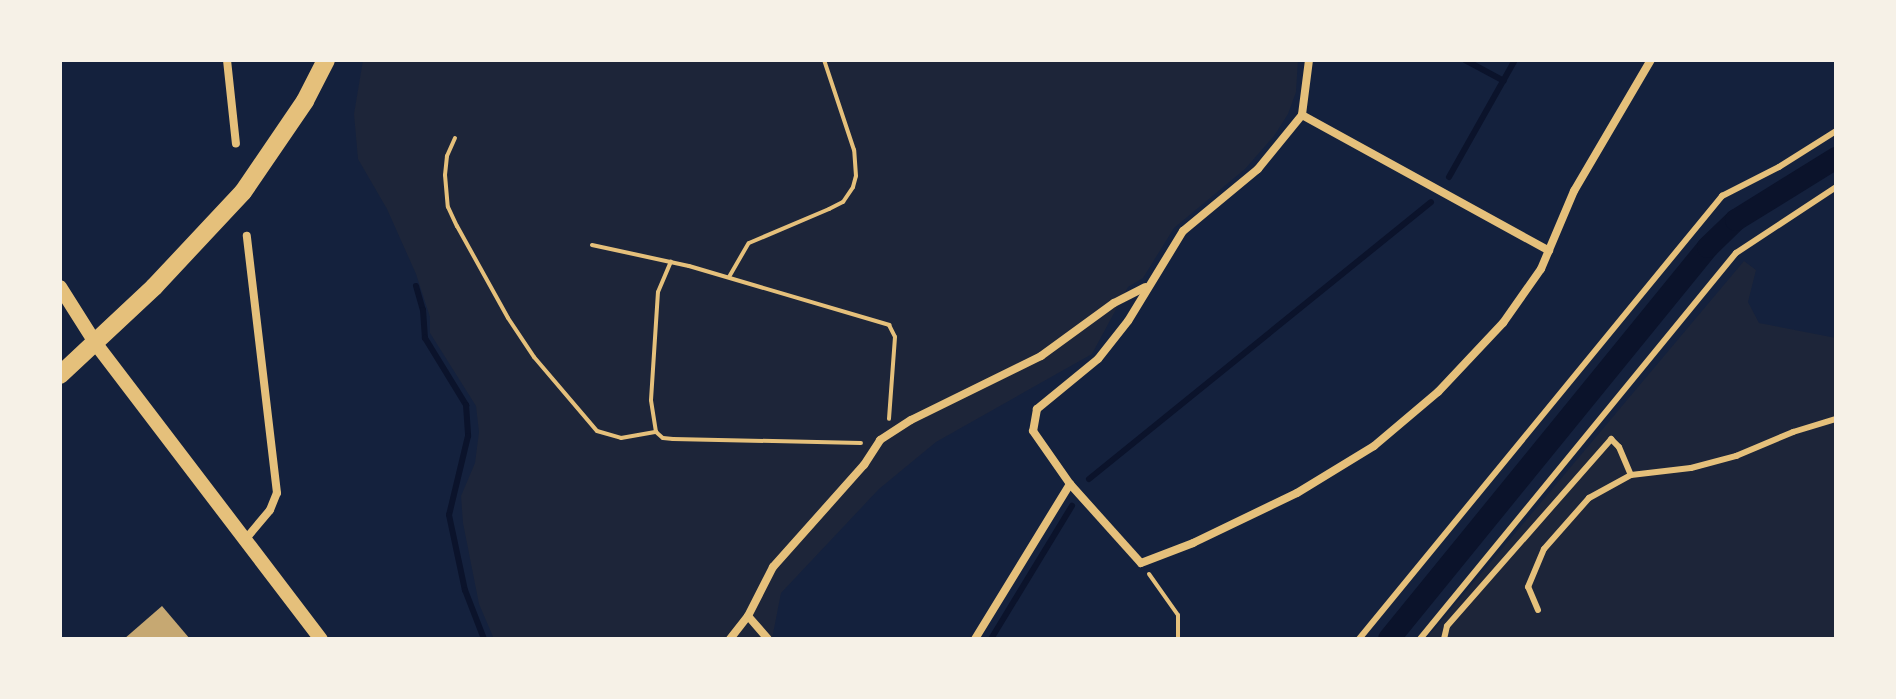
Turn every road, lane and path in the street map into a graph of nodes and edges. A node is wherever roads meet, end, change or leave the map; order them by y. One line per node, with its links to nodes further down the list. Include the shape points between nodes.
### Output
1 (227, 60): 9 (street)
2 (326, 60): 18 (main road, via 305,101 243,192)
3 (824, 60): 15 (path, via 854,150 853,187 843,202 749,243)
4 (1309, 60): 6 (street)
5 (1651, 60): 13 (street, via 1574,191)
6 (1302, 115): 13 (street); 17 (street, via 1258,169 1183,231)
7 (1836, 131): 35 (lane, via 1722,196)
8 (455, 138): 21 (path, via 447,156 448,207 534,357 597,431 621,438)
9 (236, 144)
10 (1836, 187): 36 (lane, via 1736,253)
11 (247, 236): 26 (street, via 277,493)
12 (592, 245): 14 (path)
13 (1549, 251): 27 (street, via 1528,289 1472,358 1374,446 1253,516)
14 (671, 262): 15 (path); 21 (path, via 658,292 651,400)
15 (729, 277): 22 (path, via 889,325 895,337)
16 (60, 287): 18 (street)
17 (1145, 287): 22 (street, via 1041,356); 25 (street, via 1128,321 1098,359 1037,409 1033,431)
18 (96, 344): 19 (main road); 26 (street)
19 (60, 375)
20 (1836, 419): 24 (lane, via 1736,456)
21 (656, 432): 23 (path, via 673,439 860,443)
22 (892, 433): 23 (street)
23 (875, 448): 29 (street, via 773,567)
24 (1631, 475): 28 (lane, via 1589,498 1544,549 1528,587); 37 (lane, via 1611,439 1447,626)
25 (1070, 484): 27 (street); 33 (street)
26 (244, 541): 30 (street)
27 (1141, 563): 34 (path, via 1178,615)
28 (1538, 610)
29 (748, 616): 31 (street); 32 (street)
30 (321, 639)
31 (730, 639)
32 (768, 639)
33 (975, 639)
34 (1178, 639)
35 (1359, 639)
36 (1420, 639)
37 (1444, 639)

